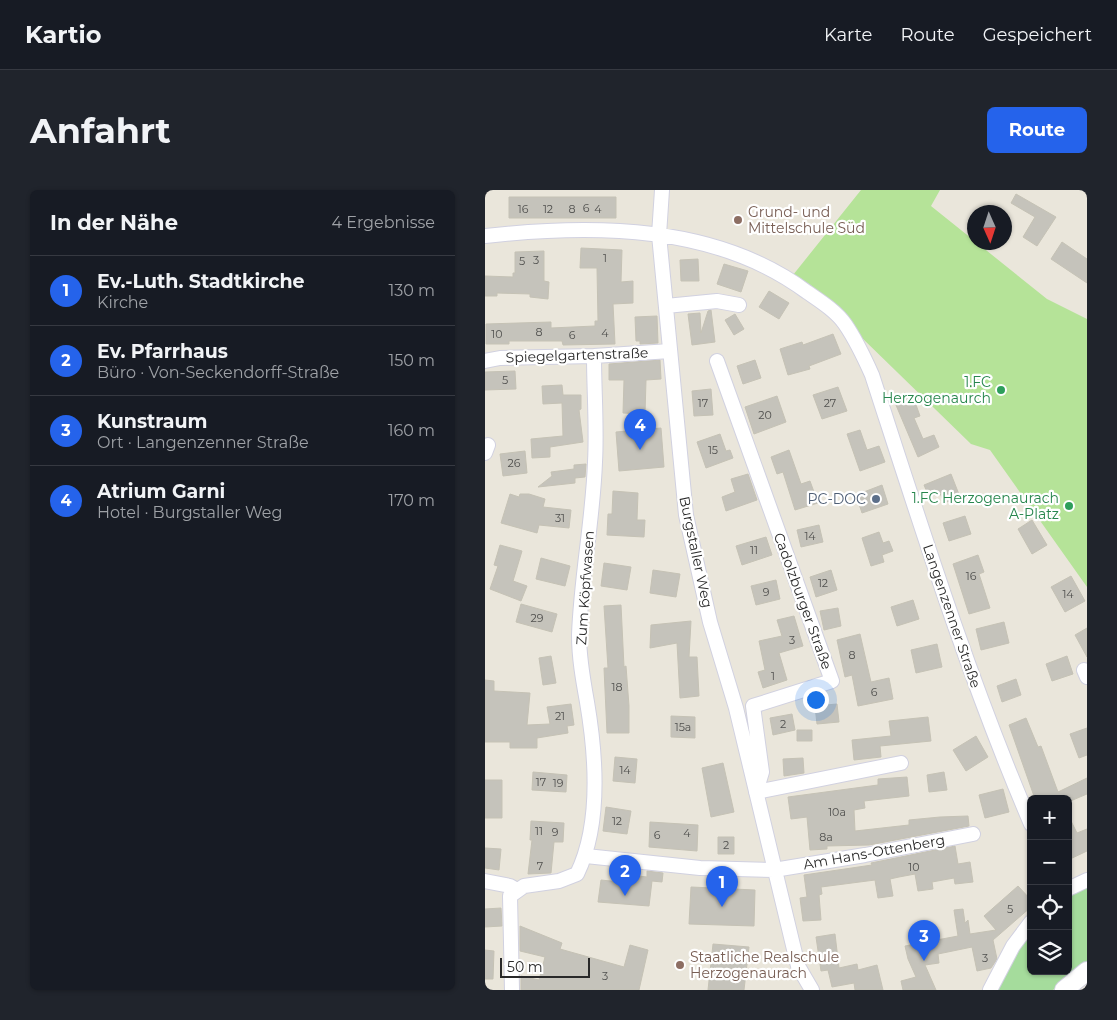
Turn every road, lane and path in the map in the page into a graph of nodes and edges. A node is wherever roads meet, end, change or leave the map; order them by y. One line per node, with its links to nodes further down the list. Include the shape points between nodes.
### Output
1 (662, 190): 2 (street, Burgstaller Weg)
2 (659, 235): 3 (street, Langenzenner Straße, via 591,229); 5 (street, Burgstaller Weg); 12 (street, Langenzenner Straße, via 735,252 786,276 844,322 872,374 955,630)
3 (485, 236)
4 (739, 304): 5 (street, via 717,301)
5 (666, 306): 6 (street, Burgstaller Weg)
6 (670, 351): 7 (street, Spiegelgartenstraße); 11 (street, Burgstaller Weg, via 685,515)
7 (594, 356): 9 (street, Spiegelgartenstraße); 14 (street, Zum Köpfwasen, via 595,461 579,635 594,788)
8 (717, 360): 11 (street, Cadolzburger Straße, via 832,681 753,706 762,772)
9 (485, 361)
10 (901, 763): 11 (street)
11 (755, 792): 15 (street, Burgstaller Weg)
12 (1027, 815)
13 (973, 834): 15 (street, Am Hans-Ottenberg)
14 (586, 856): 15 (street, Am Hans-Ottenberg, via 700,868); 19 (street, Zum Köpfwasen, via 577,874)
15 (774, 870): 24 (street, Burgstaller Weg, via 798,966)
16 (1087, 880): 18 (street)
17 (485, 882): 19 (street)
18 (1072, 887)
19 (517, 890): 23 (street, via 510,896)
20 (1027, 927): 25 (street, via 1013,946)
21 (1087, 971): 22 (street)
22 (1068, 989)
23 (512, 990)
24 (812, 990)
25 (990, 990)

